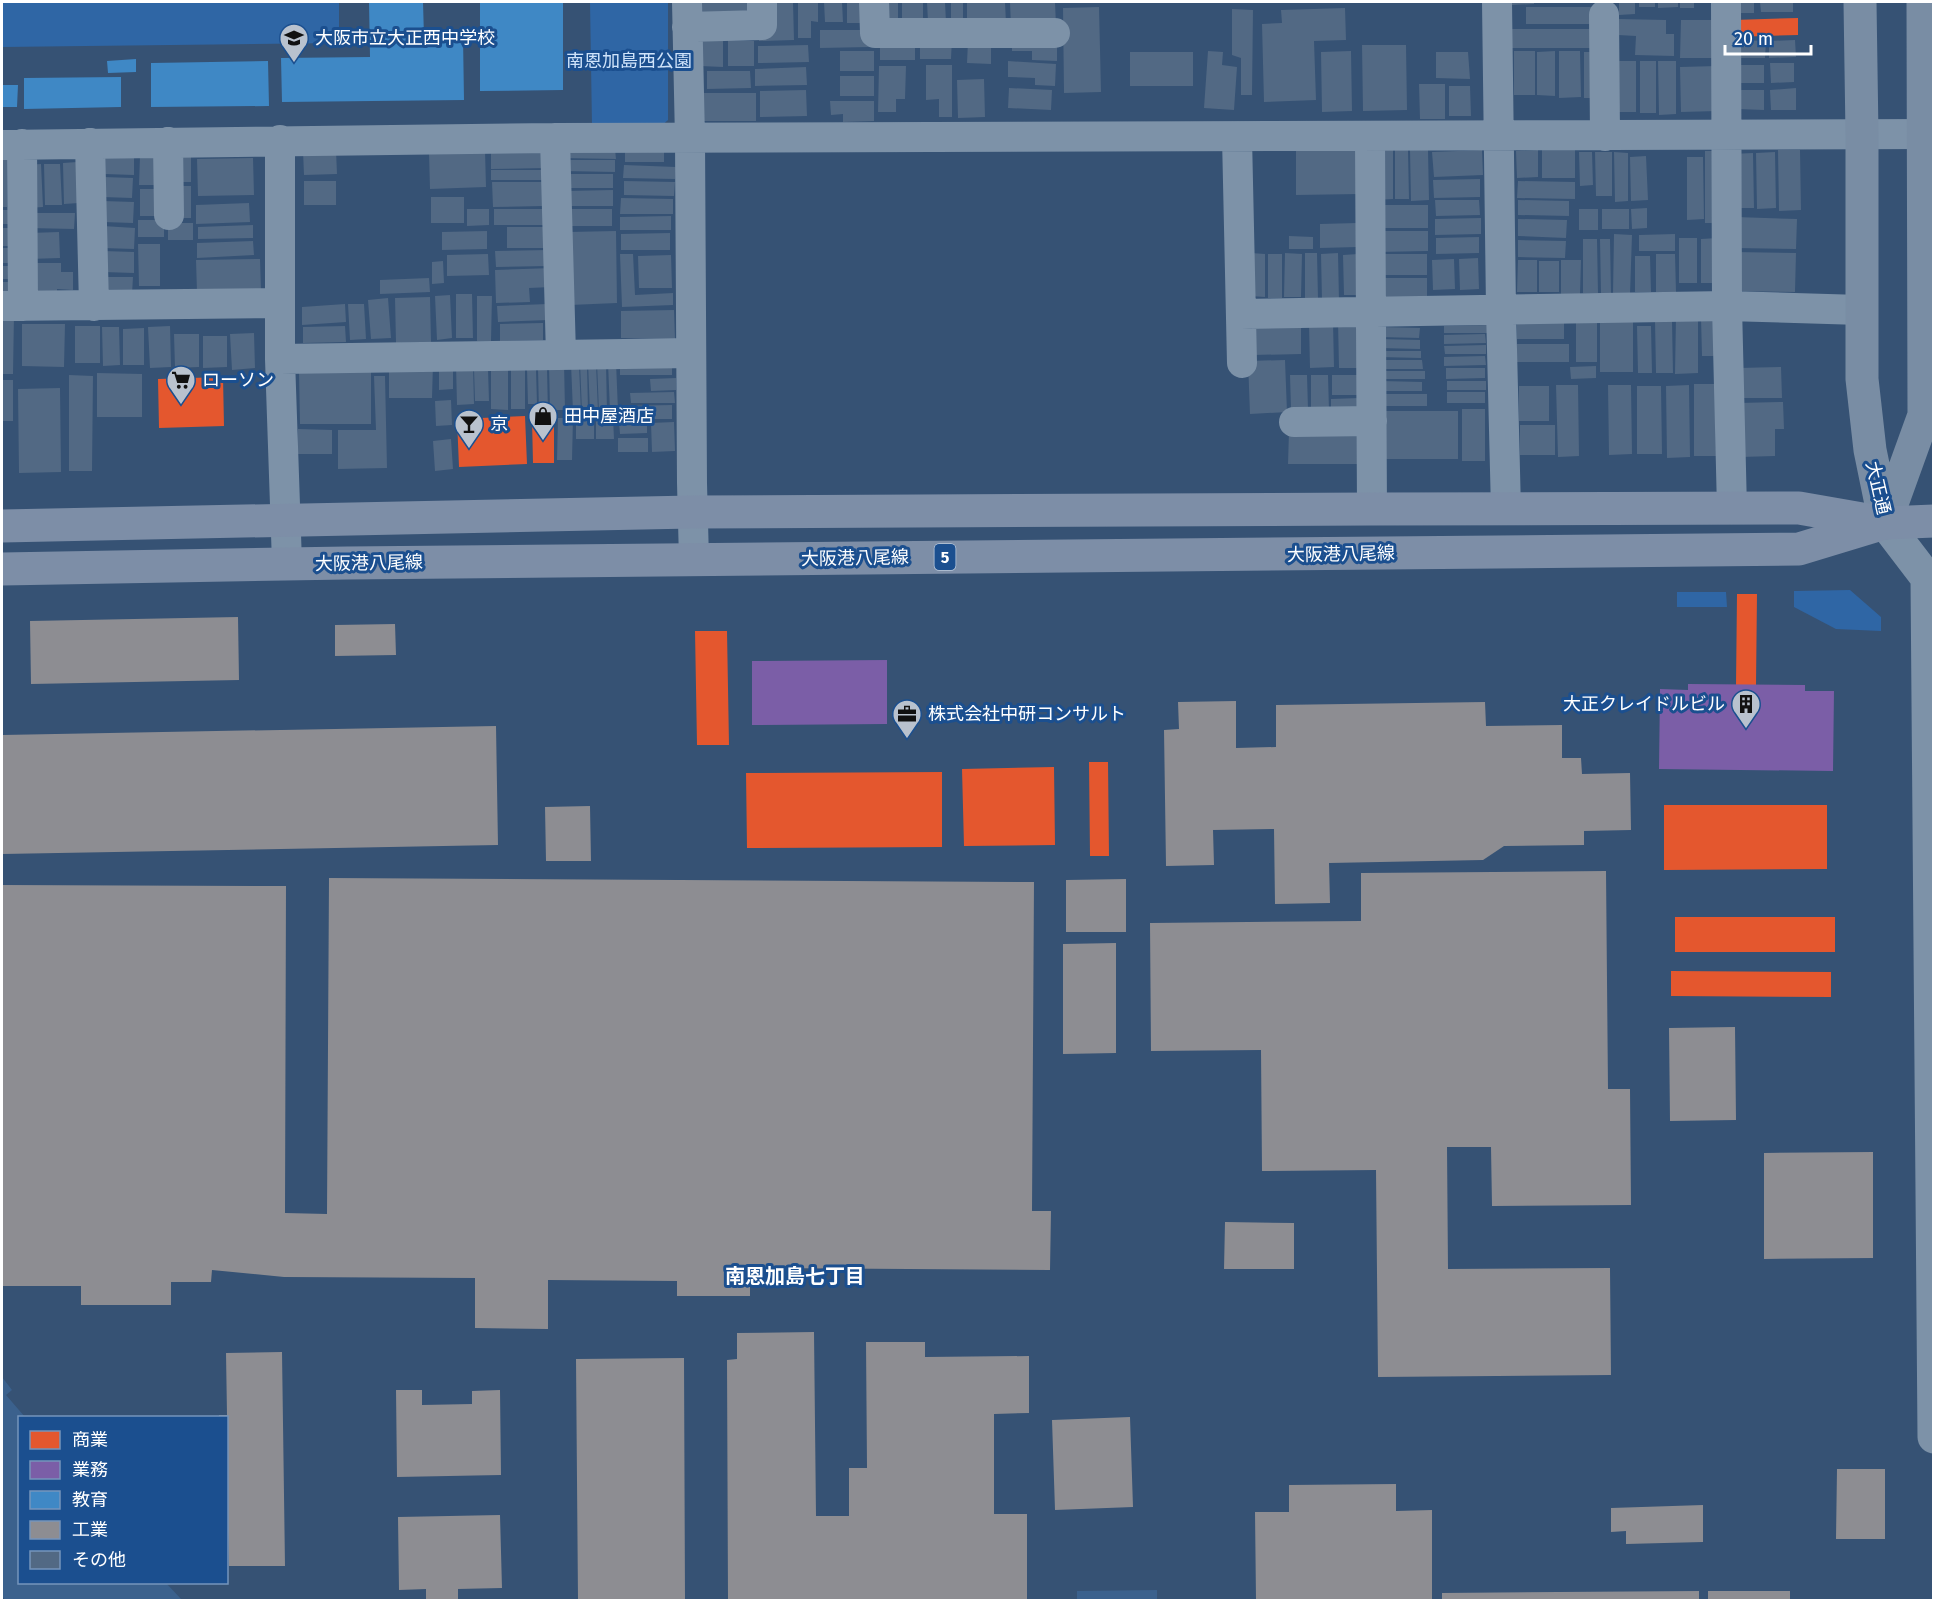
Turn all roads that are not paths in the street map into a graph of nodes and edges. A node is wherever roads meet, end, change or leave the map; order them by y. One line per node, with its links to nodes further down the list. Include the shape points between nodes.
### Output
1 (762, 2): 7 (street, via 762,25)
2 (874, 2): 9 (street, via 875,33)
3 (1497, 2): 13 (street)
4 (1726, 2): 11 (street)
5 (1860, 2): 12 (main road, 大正通)
6 (1923, 2): 10 (main road, 大正通)
7 (687, 14): 18 (street)
8 (1604, 15): 14 (street)
9 (1054, 33)
10 (1928, 134): 12 (street); 44 (main road, 大正通, via 1924,415)
11 (1727, 135): 12 (street); 14 (street); 27 (street)
12 (1862, 135): 29 (main road, 大正通)
13 (1498, 136): 14 (street); 16 (street); 28 (street)
14 (1605, 136)
15 (1237, 137): 16 (street); 18 (street); 31 (street)
16 (1370, 137): 30 (street)
17 (555, 138): 18 (street); 19 (street); 33 (street)
18 (690, 139): 32 (street)
19 (280, 140): 20 (street); 24 (street)
20 (168, 142): 21 (street); 23 (street)
21 (90, 143): 22 (street); 26 (street)
22 (12, 144): 25 (street)
23 (169, 215)
24 (279, 303): 26 (street); 34 (street)
25 (12, 306): 26 (street)
26 (94, 306)
27 (1727, 306): 28 (street); 29 (street); 39 (street)
28 (1501, 309): 30 (street); 40 (street)
29 (1861, 310): 44 (main road, 大正通, via 1862,379 1870,450)
30 (1371, 311): 31 (street); 36 (street)
31 (1241, 314): 35 (street)
32 (691, 353): 33 (street); 41 (street)
33 (561, 355): 34 (street)
34 (280, 359): 42 (street)
35 (1242, 363)
36 (1372, 421): 37 (street); 38 (street)
37 (1294, 422)
38 (1372, 508): 40 (main road, 大阪港八尾線 / 5); 41 (main road, 大阪港八尾線 / 5)
39 (1732, 508): 40 (main road, 大阪港八尾線 / 5); 44 (main road, 大阪港八尾線 / 5, via 1799,508)
40 (1506, 510)
41 (692, 512): 42 (main road, 大阪港八尾線 / 5); 46 (street)
42 (286, 520): 45 (main road, 大阪港八尾線 / 5); 47 (street)
43 (1934, 521): 44 (main road, 大阪港八尾線 / 5)
44 (1885, 523): 46 (main road, 大阪港八尾線 / 5, via 1799,549); 49 (street, via 1927,578)
45 (2, 526)
46 (694, 560): 47 (main road, 大阪港八尾線 / 5)
47 (287, 564): 48 (main road, 大阪港八尾線 / 5)
48 (2, 569)
49 (1931, 671): 50 (street)
50 (1932, 816): 51 (street)
51 (1932, 1021): 52 (street)
52 (1933, 1349): 53 (street)
53 (1934, 1437)

